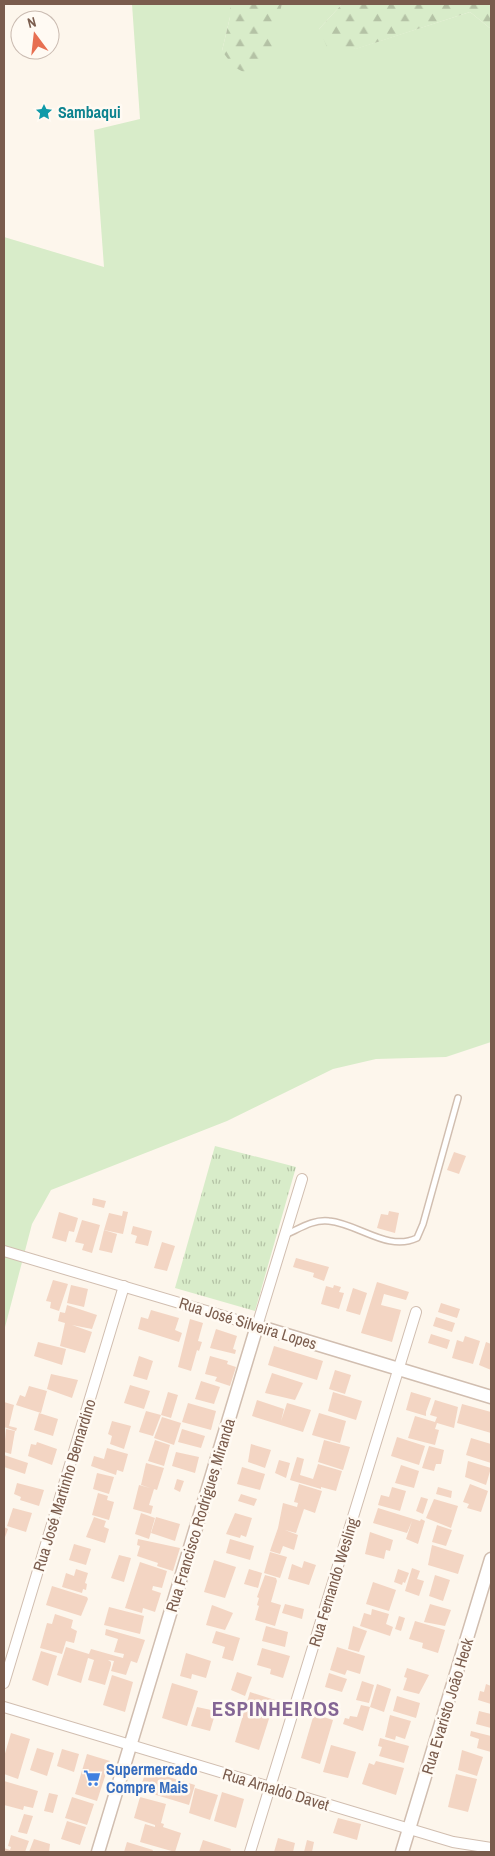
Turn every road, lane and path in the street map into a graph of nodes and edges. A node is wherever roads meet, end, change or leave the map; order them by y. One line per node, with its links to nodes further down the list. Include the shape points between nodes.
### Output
1 (458, 1098): 3 (lane, via 417,1238 405,1244 390,1241 328,1220 314,1222)
2 (302, 1179): 3 (street, Rua Francisco Rodrigues Miranda)
3 (285, 1235): 7 (street, Rua Francisco Rodrigues Miranda)
4 (4, 1251): 5 (street, Rua José Silveira Lopes)
5 (124, 1286): 7 (street, Rua José Silveira Lopes); 11 (street, Rua José Martinho Bernardino)
6 (416, 1312): 8 (street, Rua Fernando Wesling)
7 (257, 1326): 8 (street, Rua José Silveira Lopes); 13 (street, Rua Francisco Rodrigues Miranda)
8 (398, 1369): 9 (street, Rua José Silveira Lopes); 14 (street, Rua Fernando Wesling)
9 (491, 1397)
10 (491, 1559): 15 (street, Rua Evaristo João Heck)
11 (4, 1683)
12 (4, 1708): 13 (street, Rua Arnaldo Davet)
13 (130, 1745): 14 (street, Rua Arnaldo Davet); 17 (street, Rua Francisco Rodrigues Miranda)
14 (270, 1787): 15 (street, Rua Arnaldo Davet); 18 (street, Rua Fernando Wesling)
15 (409, 1829): 16 (street, Rua Arnaldo Davet, via 453,1842); 19 (street, Rua Evaristo João Heck)
16 (491, 1848)
17 (98, 1852)
18 (250, 1852)
19 (402, 1852)

